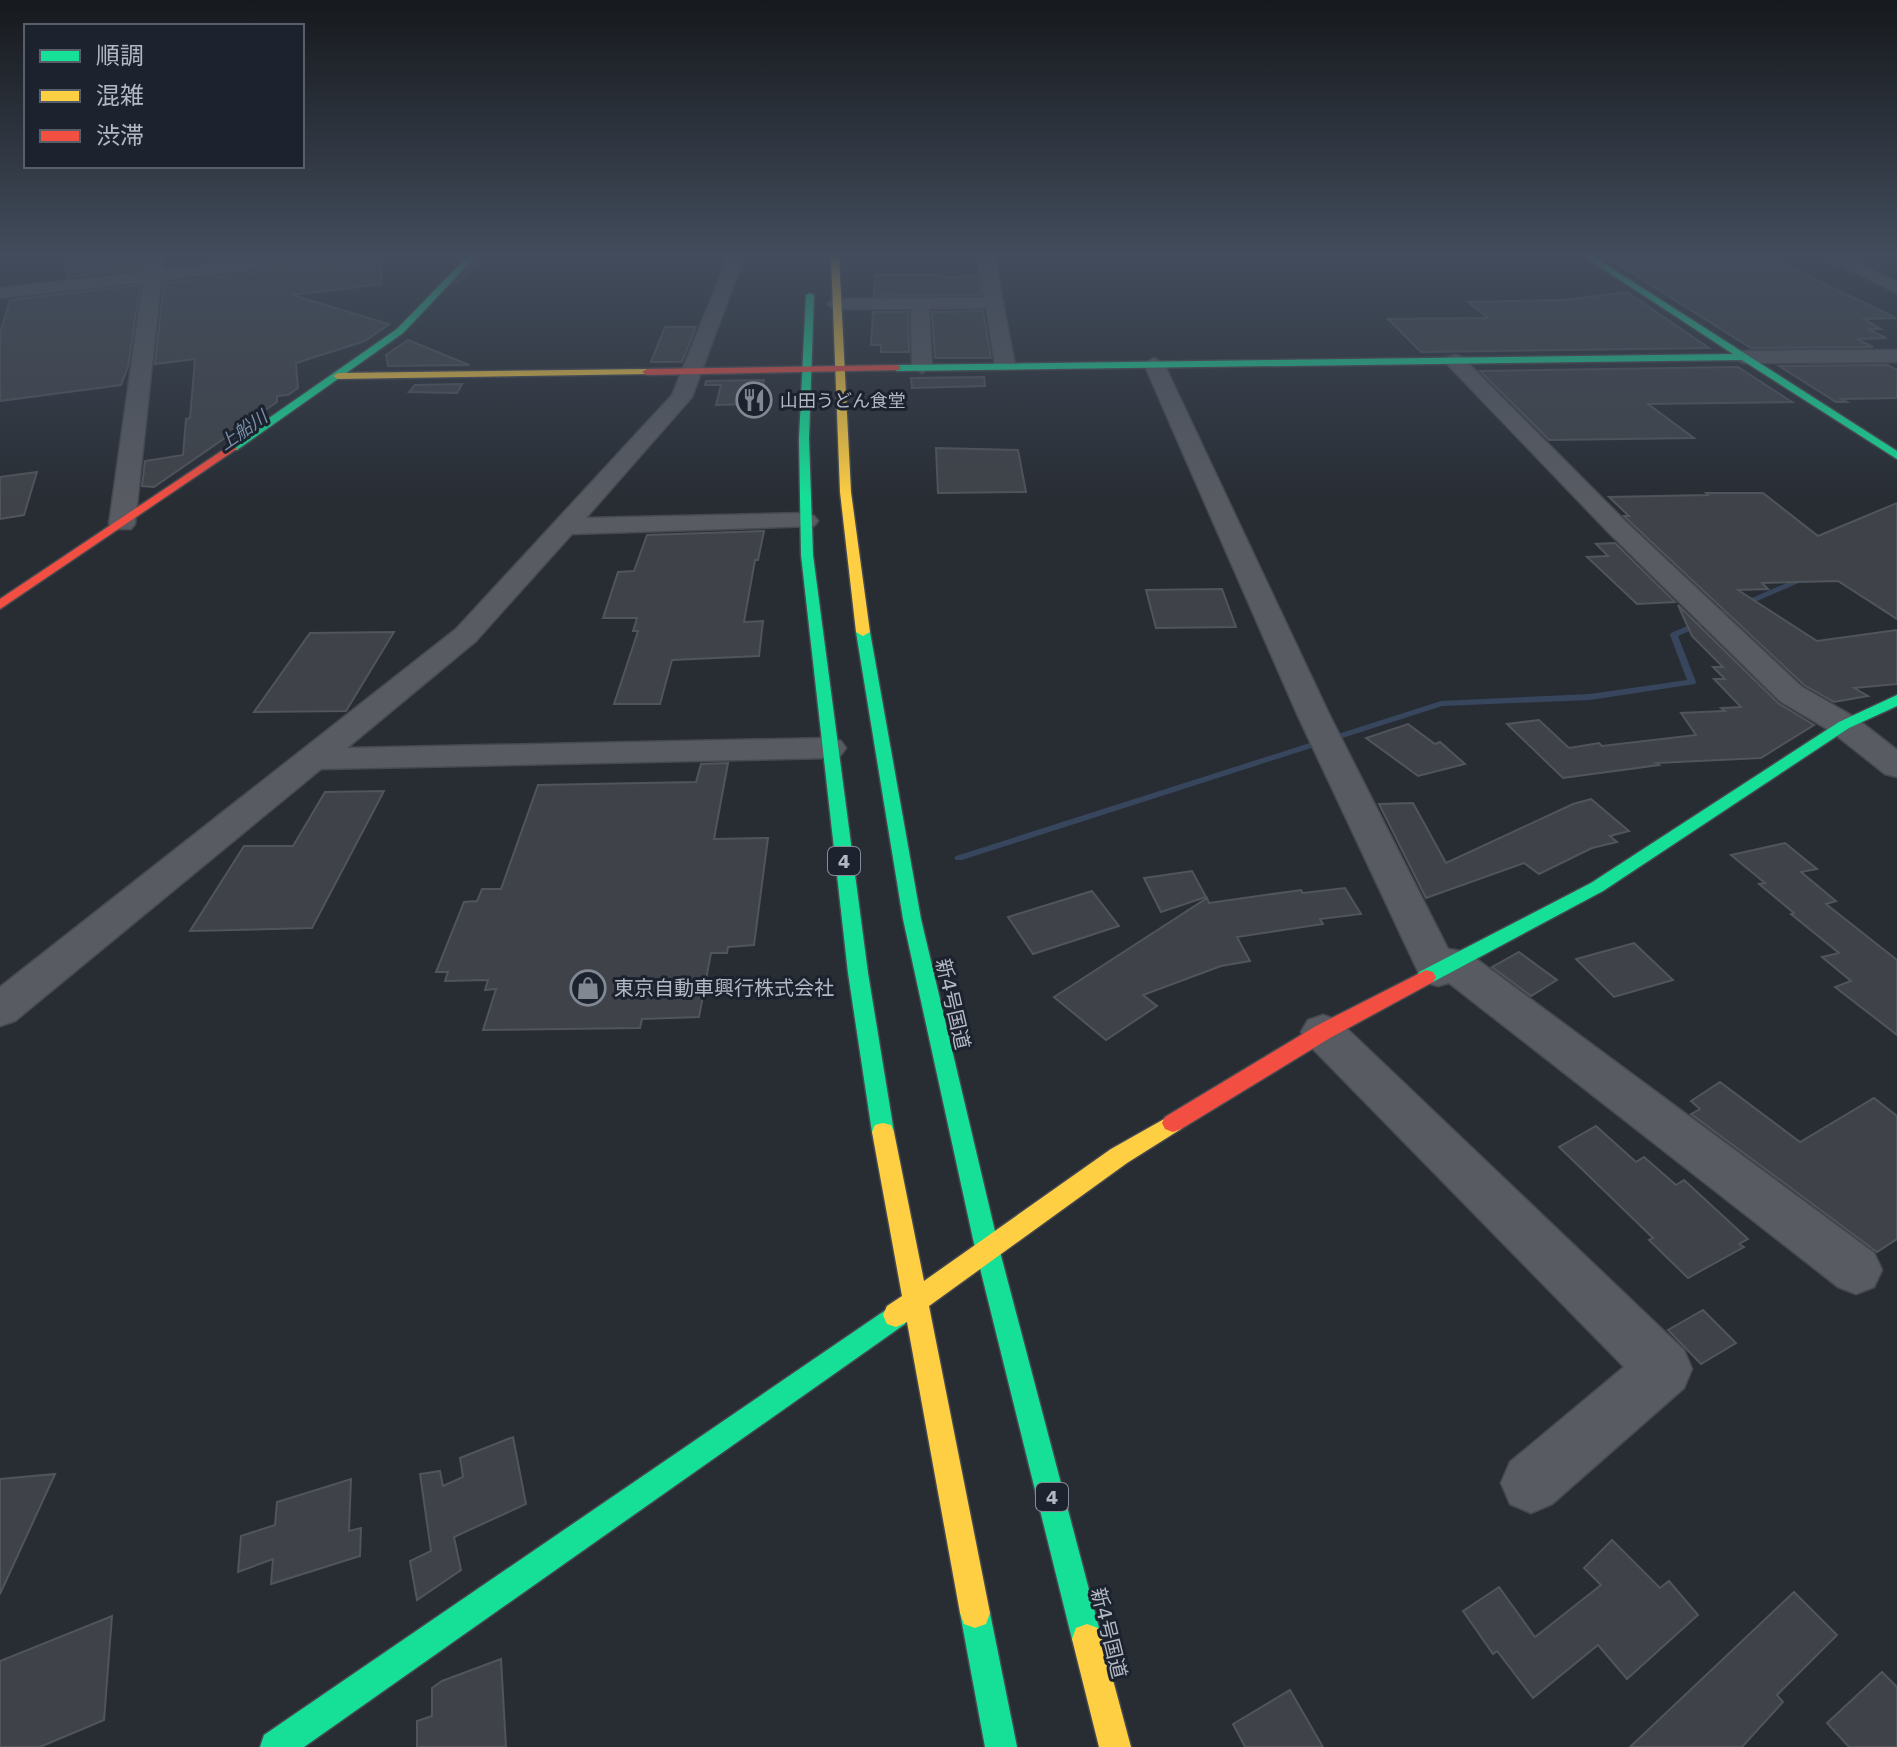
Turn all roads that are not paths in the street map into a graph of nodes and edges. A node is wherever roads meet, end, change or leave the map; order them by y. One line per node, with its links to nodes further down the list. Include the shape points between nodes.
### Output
1 (144, 339): 21 (street)
2 (390, 339): 18 (main road)
3 (706, 339): 17 (street)
4 (808, 339): 16 (main road, 4)
5 (838, 339): 15 (main road, 新4号国道 / 4)
6 (921, 339): 14 (street)
7 (1000, 339): 13 (street)
8 (1715, 339): 10 (main road)
9 (1897, 356): 10 (street)
10 (1743, 357): 11 (main road); 19 (main road)
11 (1455, 361): 12 (main road); 25 (street, via 1791,694)
12 (1154, 364): 13 (main road); 29 (street, via 1327,742)
13 (1005, 365): 14 (main road)
14 (922, 367): 15 (main road)
15 (839, 369): 16 (main road); 32 (main road, 新4号国道 / 4, via 843,484 854,581 912,919)
16 (806, 370): 17 (main road); 20 (main road, 4)
17 (694, 372): 18 (main road); 22 (street, via 682,397)
18 (338, 376): 21 (main road)
19 (1897, 456)
20 (805, 521): 22 (street); 26 (main road, 4)
21 (122, 524): 23 (main road)
22 (564, 526): 27 (street, via 466,635)
23 (0, 605)
24 (1897, 700): 25 (main road)
25 (1844, 725): 28 (street); 29 (main road, via 1597,887)
26 (829, 748): 27 (street); 34 (main road, 4, via 873,1070)
27 (312, 759): 30 (street)
28 (1897, 767)
29 (1445, 967): 31 (main road); 33 (street)
30 (0, 1010)
31 (1323, 1032): 32 (main road, via 1119,1156); 35 (street, via 1664,1369)
32 (987, 1248): 34 (main road); 38 (main road, 新4号国道 / 4)
33 (1856, 1270)
34 (914, 1299): 36 (main road); 37 (main road, 4)
35 (1531, 1483)
36 (276, 1747)
37 (1001, 1747)
38 (1115, 1747)

